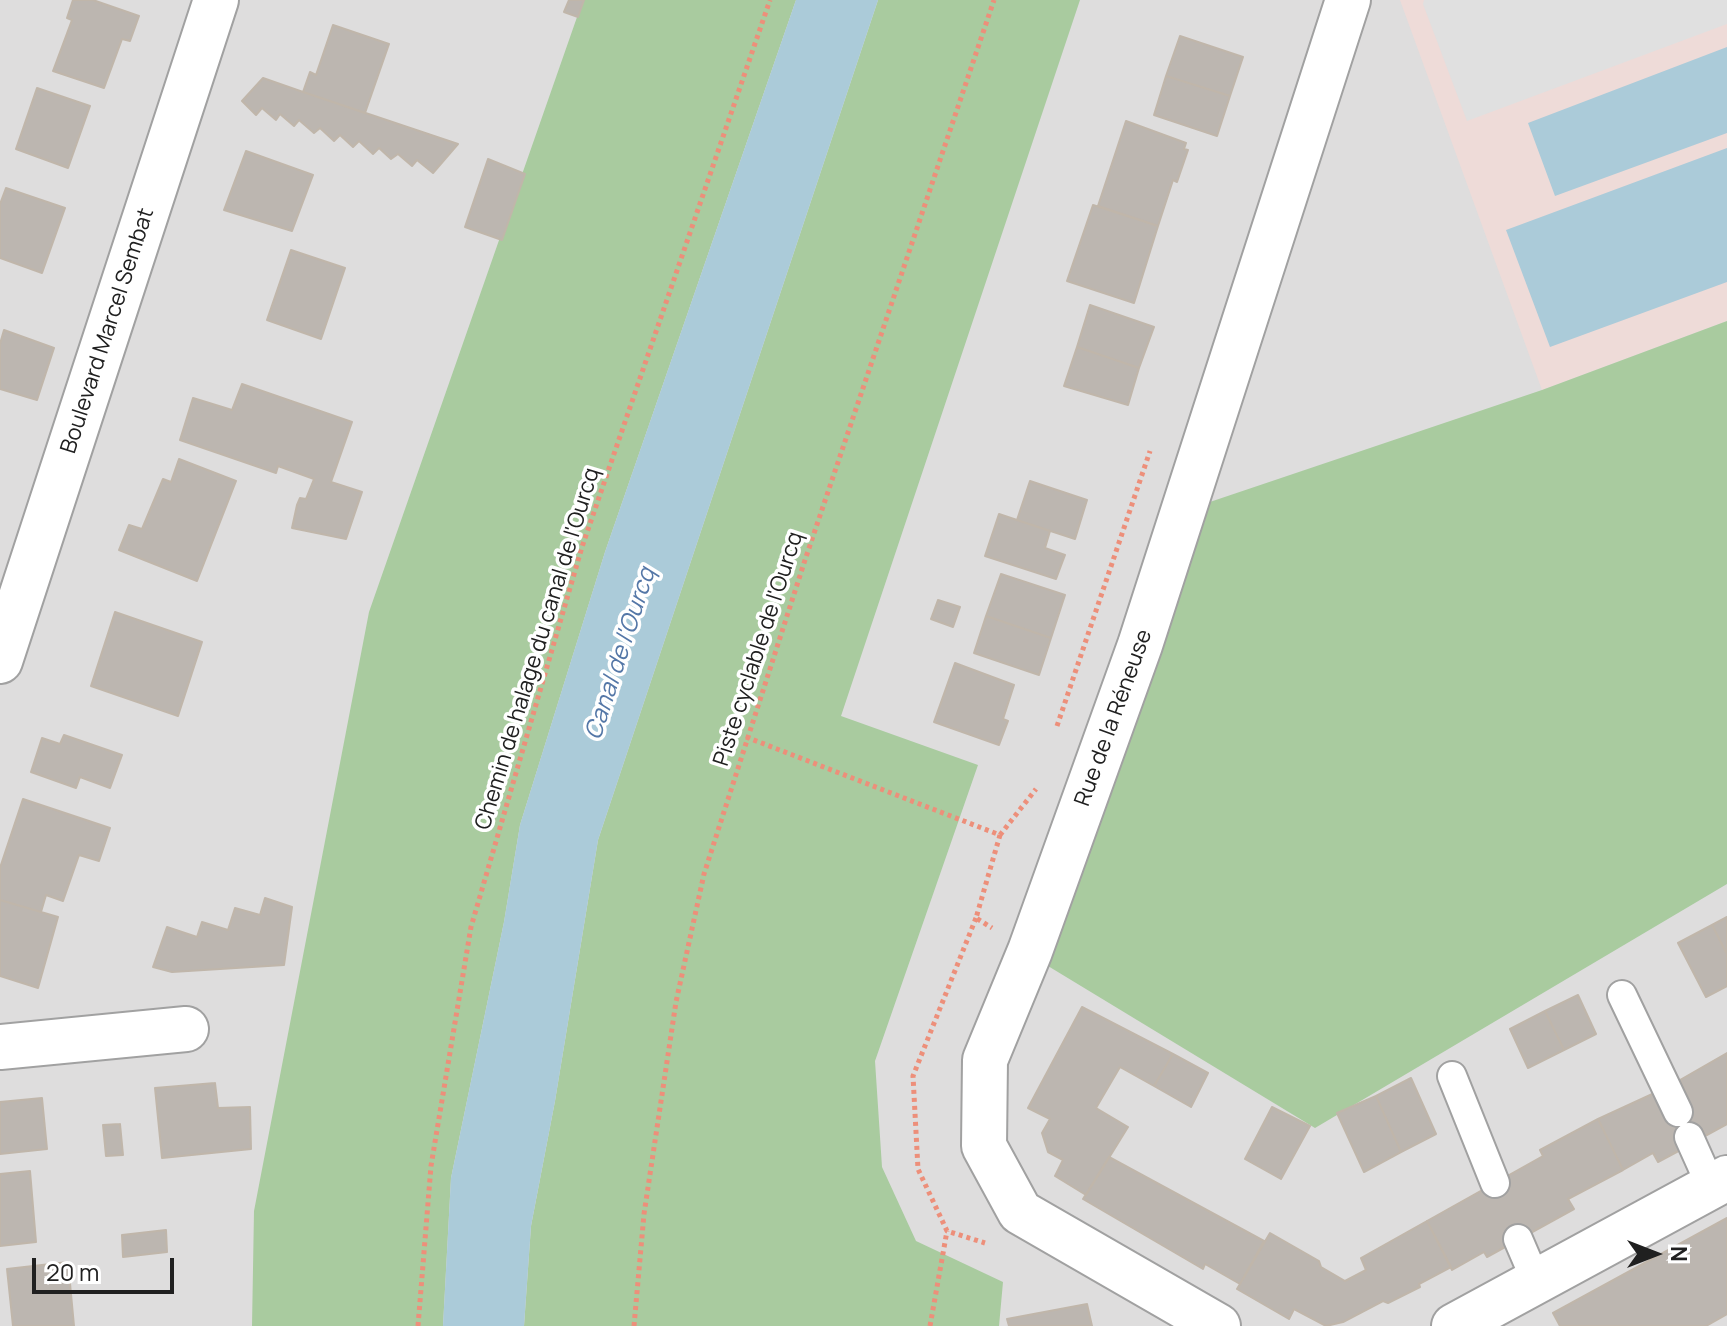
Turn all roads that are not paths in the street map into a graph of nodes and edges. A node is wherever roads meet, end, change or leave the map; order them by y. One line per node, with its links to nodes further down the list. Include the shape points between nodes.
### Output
1 (216, 0): 3 (street, Boulevard Marcel Sembat)
2 (1348, 0): 12 (street, Rue de la Réneuse, via 1140,645 1030,951 985,1060 984,1146 1020,1212)
3 (3, 641)
4 (1622, 995): 8 (lane, via 1684,1124)
5 (186, 1029): 6 (street)
6 (0, 1047)
7 (1452, 1076): 9 (lane)
8 (1719, 1182): 11 (street)
9 (1495, 1183)
10 (1518, 1239): 11 (lane)
11 (1536, 1281): 13 (street)
12 (1218, 1326)
13 (1454, 1326)

